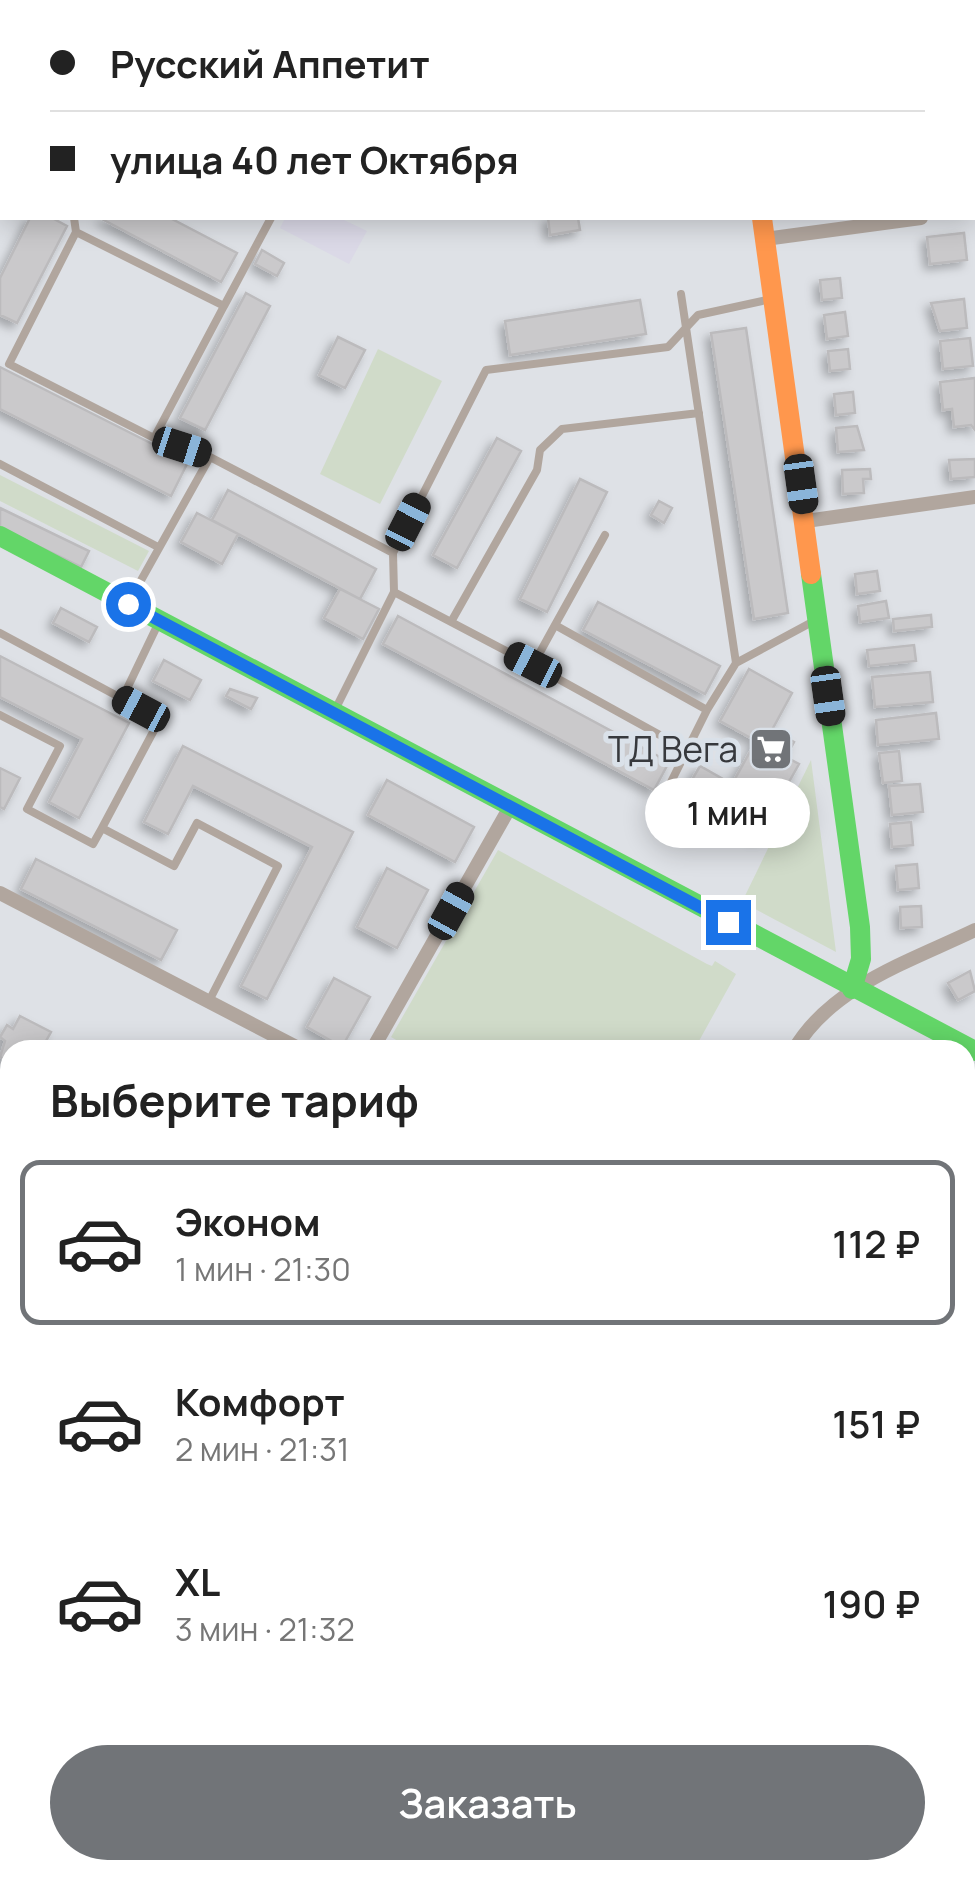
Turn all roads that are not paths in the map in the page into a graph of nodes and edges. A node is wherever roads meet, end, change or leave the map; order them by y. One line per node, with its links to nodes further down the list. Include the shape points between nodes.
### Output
1 (74, 220): 5 (lane)
2 (270, 220): 9 (lane)
3 (762, 220): 6 (street)
4 (906, 220): 6 (street)
5 (76, 232): 9 (lane); 11 (lane)
6 (765, 239): 8 (street)
7 (682, 294): 10 (lane)
8 (776, 298): 10 (lane, via 698,315); 17 (street)
9 (224, 306): 13 (lane)
10 (687, 332): 12 (lane); 21 (lane, via 668,347 486,370)
11 (4, 362): 13 (lane)
12 (699, 413): 26 (lane, via 562,429 540,450 536,470); 29 (lane)
13 (154, 438): 14 (lane)
14 (210, 456): 20 (lane); 21 (lane)
15 (0, 464): 20 (lane)
16 (975, 498): 17 (street)
17 (806, 522): 24 (street)
18 (0, 536): 23 (street)
19 (605, 536): 27 (lane)
20 (158, 547): 23 (lane)
21 (393, 553): 22 (lane)
22 (394, 592): 26 (lane); 33 (lane)
23 (128, 604): 25 (street)
24 (818, 618): 29 (lane); 41 (street, via 860,926 861,958)
25 (160, 620): 31 (lane); 33 (street)
26 (452, 622): 30 (lane)
27 (555, 625): 30 (lane); 32 (lane)
28 (0, 633): 31 (lane)
29 (736, 663): 32 (lane)
30 (533, 665): 35 (lane)
31 (122, 699): 38 (lane, via 160,719)
32 (707, 710): 35 (lane)
33 (333, 712): 37 (street)
34 (0, 715): 38 (lane, via 60,746 27,808 93,844)
35 (686, 750): 36 (lane)
36 (660, 804)
37 (510, 807): 41 (street); 44 (street)
38 (102, 828): 42 (lane, via 174,866 197,824 278,866)
39 (0, 892): 42 (street)
40 (975, 930): 41 (street)
41 (852, 988): 45 (street); 46 (street)
42 (209, 1001): 43 (street)
43 (283, 1040)
44 (378, 1040)
45 (799, 1040)
46 (954, 1040)

